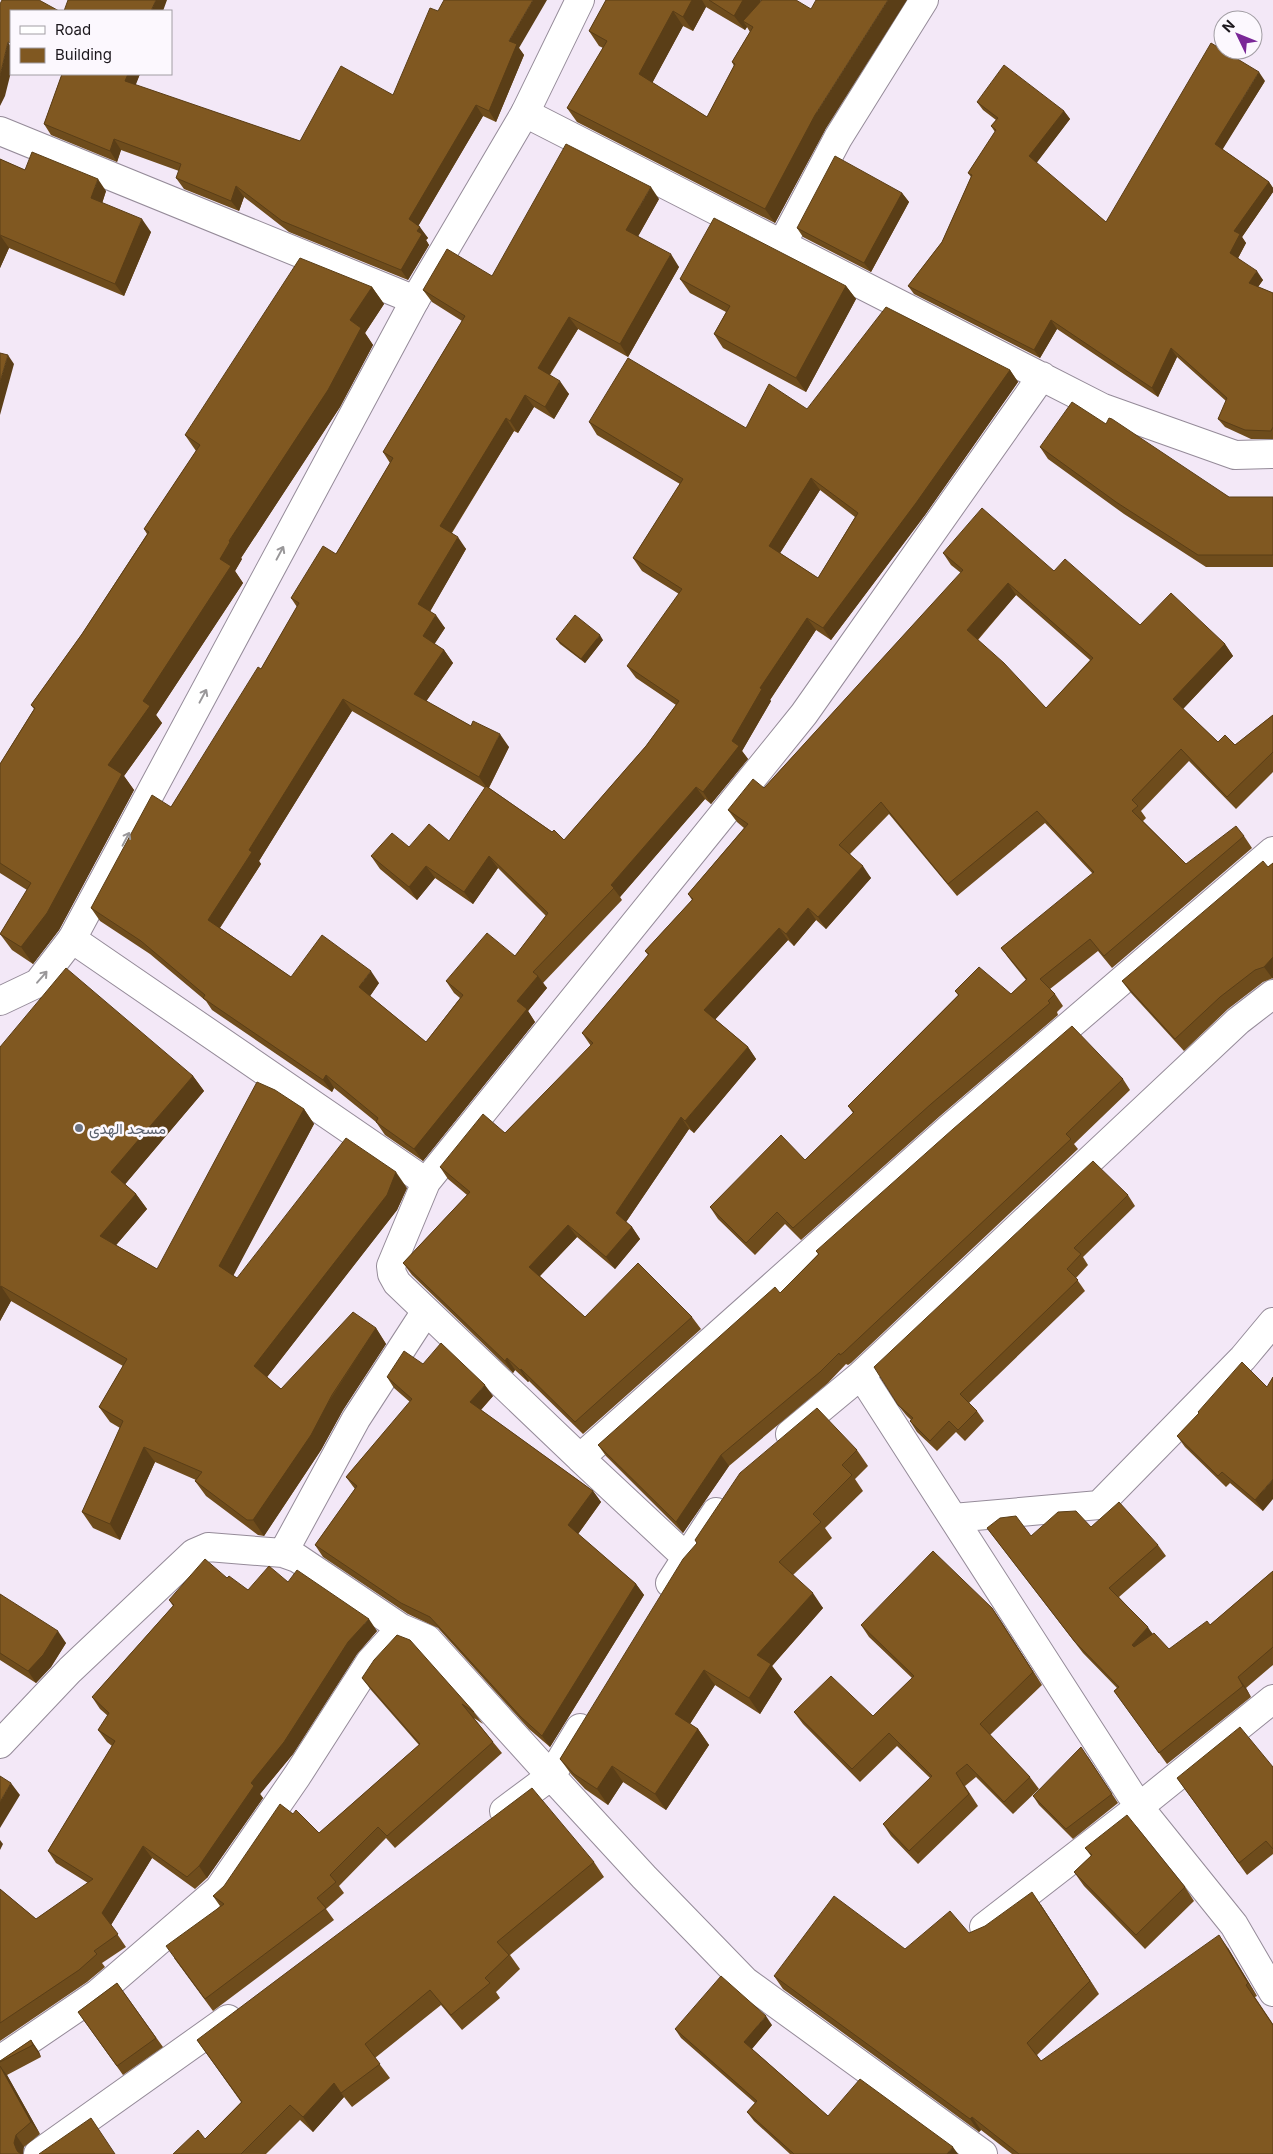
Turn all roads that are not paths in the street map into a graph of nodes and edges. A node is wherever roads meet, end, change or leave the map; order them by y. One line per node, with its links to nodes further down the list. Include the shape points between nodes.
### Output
1 (580, 0): 3 (street)
2 (924, 0): 5 (street, via 838,138)
3 (525, 113): 5 (street); 6 (street)
4 (0, 131): 6 (street)
5 (782, 244): 7 (street)
6 (415, 300): 10 (street, one-way to 6)
7 (1042, 376): 8 (street, via 1103,408 1235,455); 13 (street, via 804,714)
8 (1273, 454)
9 (1273, 851): 18 (street, via 950,1128)
10 (72, 939): 12 (street, one-way to 10, via 38,983); 13 (street)
11 (1273, 994): 16 (street, via 1238,1021)
12 (0, 1001)
13 (426, 1182): 14 (street, via 392,1266 397,1282)
14 (426, 1311): 18 (street); 21 (street, via 356,1419)
15 (1273, 1322): 20 (street, via 1243,1358 1099,1505)
16 (860, 1375): 17 (street); 20 (street)
17 (770, 1452)
18 (580, 1458): 22 (street)
19 (729, 1494): 22 (street)
20 (953, 1518): 29 (street)
21 (283, 1553): 24 (street, via 297,1558); 27 (street, via 208,1547 194,1553 70,1670)
22 (686, 1556): 23 (street)
23 (655, 1607)
24 (401, 1628): 28 (street, via 427,1639); 34 (street, via 370,1662 219,1889 97,1994)
25 (1273, 1699): 29 (street)
26 (592, 1708): 28 (street)
27 (0, 1744)
28 (550, 1776): 30 (street); 36 (street, via 745,1982)
29 (1139, 1807): 31 (street); 32 (street, via 1234,1925)
30 (480, 1829)
31 (984, 1927)
32 (1273, 1992)
33 (246, 2005): 35 (street)
34 (0, 2060)
35 (38, 2154)
36 (983, 2154)

